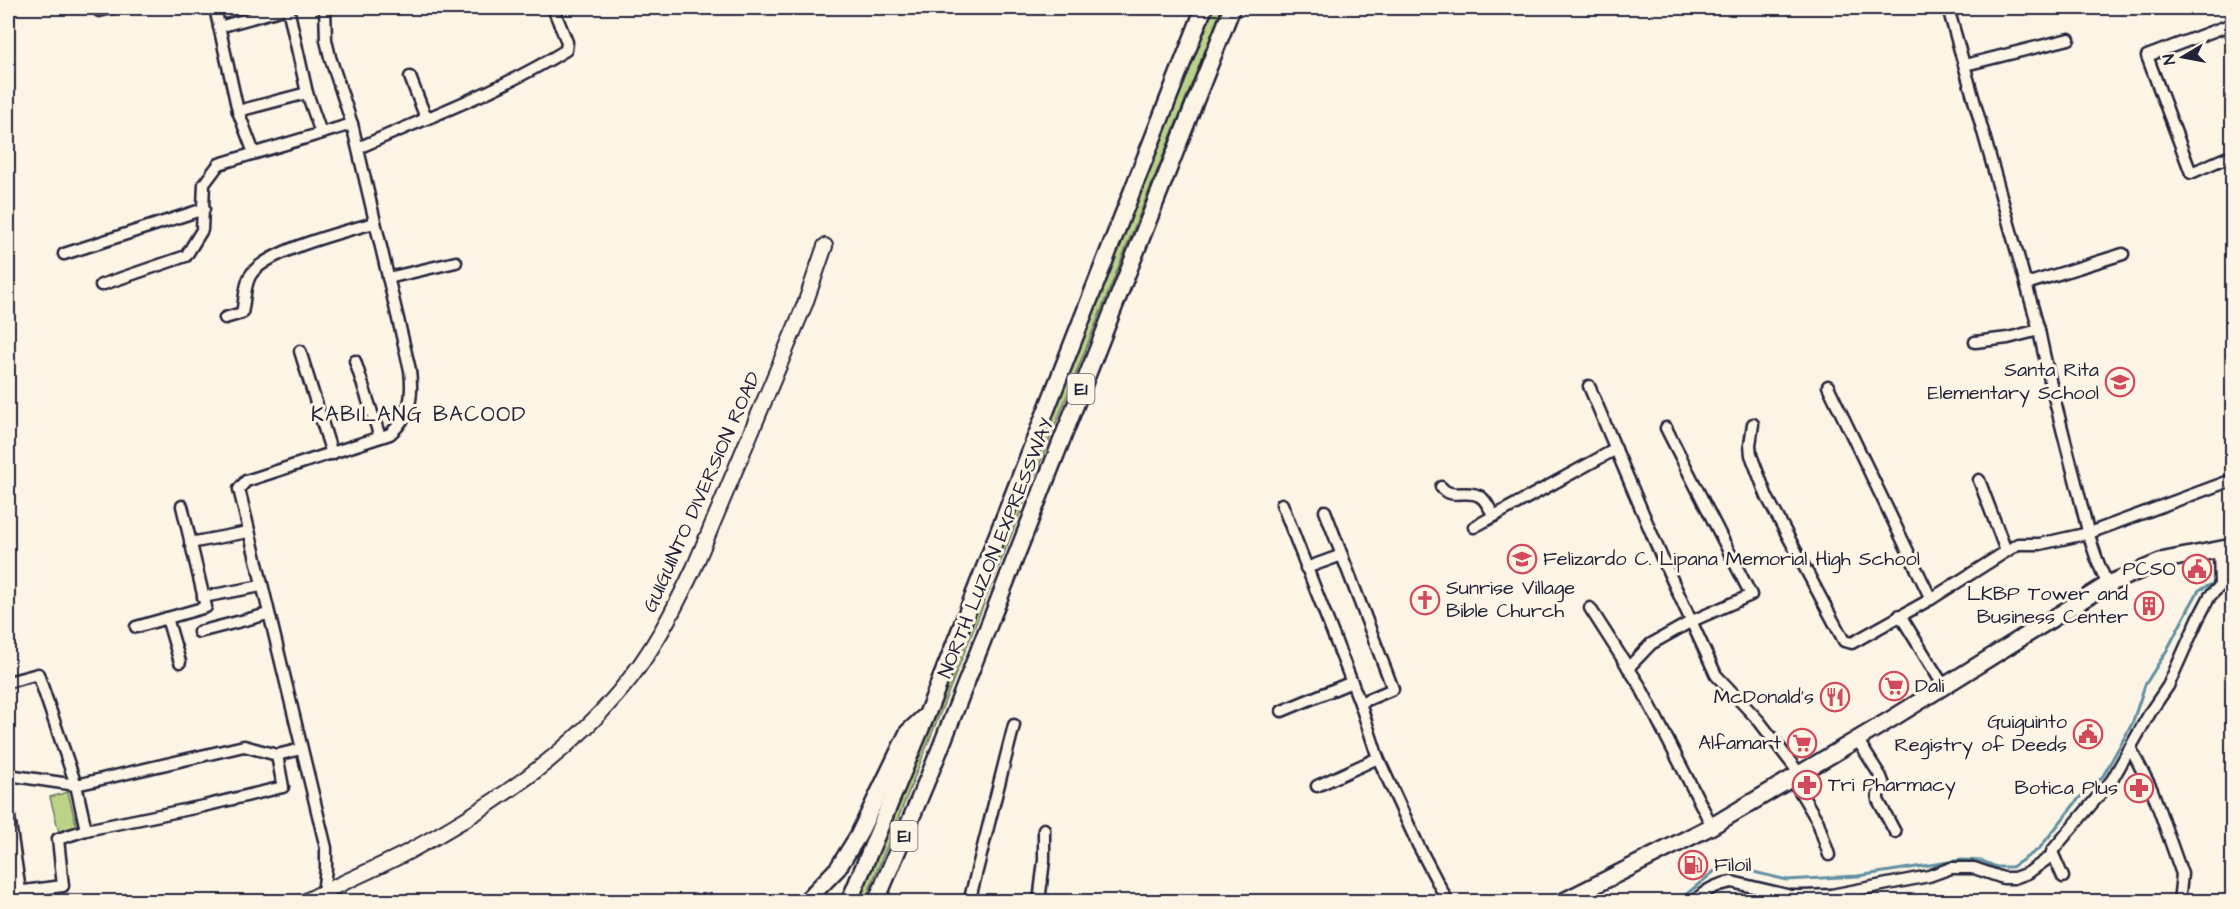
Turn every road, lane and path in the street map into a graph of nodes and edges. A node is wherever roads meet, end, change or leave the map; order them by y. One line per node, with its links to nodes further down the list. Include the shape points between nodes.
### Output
1 (112, 8): 9 (street)
2 (215, 8): 11 (street)
3 (287, 8): 11 (street); 15 (street)
4 (325, 8): 18 (street, via 330,57)
5 (554, 8): 17 (street, via 567,42 566,50 482,96)
6 (1204, 8): 77 (highway, NORTH LUZON EXPRESSWAY / E1)
7 (1232, 8): 104 (highway, NORTH LUZON EXPRESSWAY / E1)
8 (1948, 8): 13 (street)
9 (99, 11)
10 (2232, 24): 22 (street, via 2147,56 2191,173)
11 (219, 27): 16 (street)
12 (2068, 39): 13 (street)
13 (1965, 65): 30 (street)
14 (410, 77): 17 (street)
15 (308, 93): 16 (street); 19 (street)
16 (238, 111): 21 (street)
17 (426, 118): 20 (street)
18 (352, 124): 19 (street); 20 (street)
19 (321, 133): 21 (street)
20 (358, 148): 24 (street)
21 (255, 153): 23 (street, via 219,164 204,184)
22 (2232, 155)
23 (204, 209): 26 (street); 31 (street, via 202,230 186,256)
24 (374, 223): 29 (street); 32 (street, via 327,236 258,266 244,292 242,313)
25 (825, 246): 98 (main road, GUIGUINTO DIVERSION ROAD, via 806,304 690,577 659,635 620,692 576,737 524,781 410,851)
26 (64, 254)
27 (2123, 254): 30 (street)
28 (456, 262): 29 (street)
29 (388, 278): 41 (street, via 412,391 411,403 396,429)
30 (2026, 284): 33 (street)
31 (101, 285)
32 (225, 318)
33 (2039, 330): 34 (street); 53 (street)
34 (1975, 342)
35 (300, 351): 43 (street)
36 (355, 361): 41 (street)
37 (1590, 386): 42 (street)
38 (1828, 386): 62 (street)
39 (1753, 423): 65 (street, via 1751,455 1767,497 1844,641 1852,643)
40 (1666, 428): 67 (street, via 1751,595)
41 (380, 437): 43 (street)
42 (1616, 449): 50 (street); 67 (street)
43 (332, 454): 52 (street, via 246,482 239,489)
44 (1979, 480): 56 (street)
45 (2232, 480): 53 (street)
46 (1441, 488): 50 (street, via 1451,494 1477,494)
47 (1282, 504): 58 (street)
48 (182, 506): 54 (street)
49 (1325, 512): 57 (street)
50 (1494, 516): 51 (street)
51 (1474, 527)
52 (248, 532): 54 (street); 60 (street)
53 (2089, 533): 56 (street, via 2040,544 2018,544); 59 (street, via 2098,566)
54 (190, 543): 61 (street)
55 (2225, 548): 59 (highway, via 2165,560); 80 (street, via 2220,582 2201,612 2168,686)
56 (2006, 551): 62 (street)
57 (1342, 555): 58 (street); 75 (street, via 1393,689)
58 (1306, 568): 73 (street)
59 (2108, 584): 74 (highway)
60 (261, 586): 61 (street); 64 (street)
61 (203, 597): 66 (street, via 206,608)
62 (1931, 599): 65 (street)
63 (1590, 608): 71 (street)
64 (268, 614): 69 (street); 81 (street)
65 (1900, 615): 74 (street)
66 (167, 618): 68 (street); 70 (street)
67 (1692, 621): 71 (street, via 1651,644); 85 (street, via 1716,675 1759,722)
68 (135, 627)
69 (199, 632)
70 (180, 662)
71 (1628, 668): 89 (street)
72 (8, 682): 86 (street, via 38,674)
73 (1352, 682): 75 (street); 76 (street)
74 (1942, 685): 79 (highway)
75 (1360, 703): 83 (street)
76 (1282, 711)
77 (927, 714): 102 (highway, via 908,732 858,836 838,868); 103 (highway, NORTH LUZON EXPRESSWAY / E1)
78 (1014, 725): 105 (street)
79 (1857, 739): 85 (highway); 92 (street, via 1881,777 1884,785 1878,800)
80 (2131, 748): 93 (street, via 2112,780); 110 (street, via 2152,790 2182,874)
81 (301, 749): 82 (street); 98 (street, via 326,848)
82 (278, 755): 86 (street, via 244,746); 91 (street, via 283,787)
83 (1378, 758): 87 (street); 107 (street)
84 (8, 775): 86 (street)
85 (1795, 776): 89 (highway); 94 (street)
86 (76, 785): 91 (street)
87 (1317, 786)
88 (8, 810): 96 (street)
89 (1712, 826): 108 (highway)
90 (1044, 829): 106 (street)
91 (86, 830): 96 (street, via 58,838 63,886)
92 (1894, 832)
93 (2052, 852): 95 (street); 99 (street, via 2028,873 2014,878 1974,868 1951,868)
94 (1829, 855)
95 (2063, 877)
96 (20, 891): 97 (street)
97 (8, 893)
98 (323, 897): 101 (main road, GUIGUINTO DIVERSION ROAD)
99 (1843, 897): 100 (street)
100 (1804, 899): 109 (street, via 1732,882 1702,893)
101 (304, 902)
102 (805, 902)
103 (849, 902)
104 (876, 902)
105 (969, 902)
106 (1040, 902)
107 (1448, 902)
108 (1562, 902)
109 (1694, 902)
110 (2179, 902)

